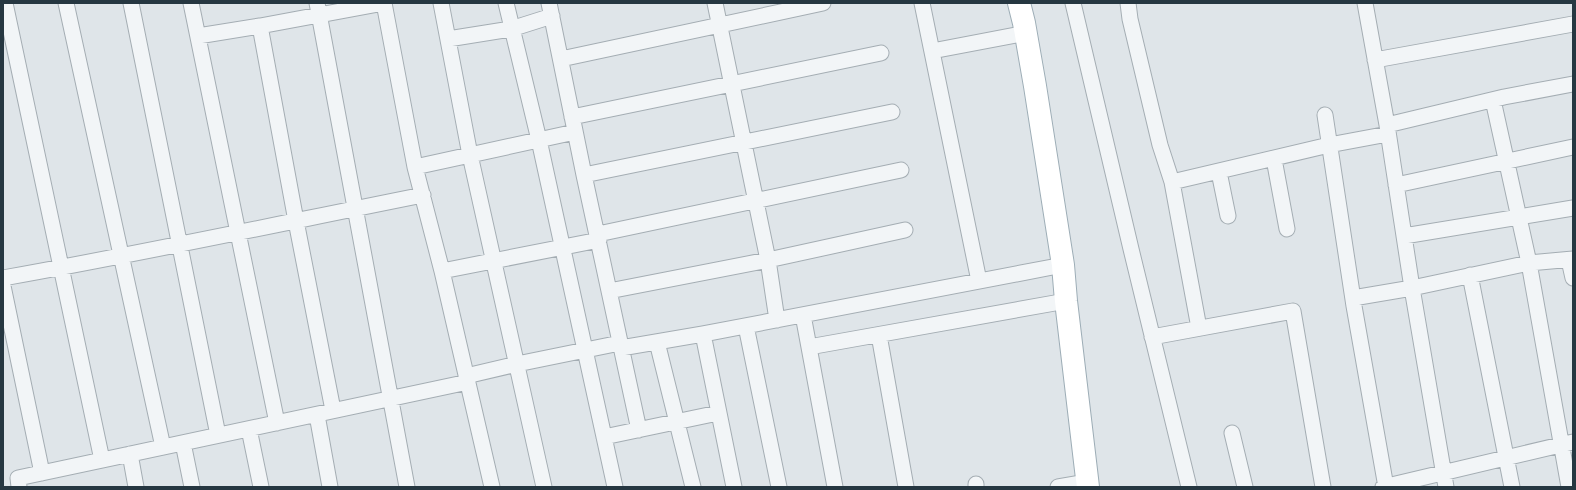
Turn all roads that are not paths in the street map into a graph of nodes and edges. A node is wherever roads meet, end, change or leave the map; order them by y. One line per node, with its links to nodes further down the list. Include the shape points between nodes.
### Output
1 (5, 3): 69 (street)
2 (66, 3): 63 (street)
3 (131, 3): 61 (street)
4 (191, 3): 22 (street)
5 (384, 3): 15 (street); 43 (street)
6 (441, 3): 23 (street)
7 (506, 3): 20 (street)
8 (715, 3): 19 (street)
9 (823, 3): 19 (street)
10 (922, 3): 24 (street)
11 (1019, 3): 21 (main road)
12 (1073, 3): 86 (street)
13 (1128, 3): 47 (street, via 1160,145)
14 (1365, 3): 27 (street)
15 (318, 9): 18 (street); 52 (street)
16 (551, 10): 20 (street); 26 (street)
17 (1573, 24): 27 (street)
18 (260, 26): 22 (street); 55 (street)
19 (720, 26): 26 (street); 28 (street)
20 (511, 29): 23 (street); 36 (street)
21 (1026, 33): 24 (street); 68 (main road)
22 (198, 36): 58 (street)
23 (448, 39): 40 (street)
24 (932, 51): 74 (street)
25 (880, 53): 28 (street)
26 (561, 59): 33 (street)
27 (1375, 60): 34 (street)
28 (732, 83): 33 (street); 37 (street)
29 (1573, 84): 30 (street)
30 (1493, 100): 34 (street); 42 (street)
31 (892, 112): 37 (street)
32 (1325, 115): 38 (street)
33 (572, 117): 35 (street)
34 (1387, 130): 38 (street); 48 (street)
35 (575, 132): 36 (street); 46 (street)
36 (539, 140): 40 (street); 62 (street)
37 (744, 143): 46 (street); 50 (street)
38 (1329, 146): 41 (street); 78 (street)
39 (1573, 146): 42 (street)
40 (470, 155): 43 (street); 66 (street)
41 (1274, 159): 45 (street); 56 (street)
42 (1506, 161): 48 (street); 54 (street)
43 (416, 167): 49 (street)
44 (901, 170): 50 (street)
45 (1219, 172): 47 (street); 53 (street)
46 (584, 175): 60 (street)
47 (1172, 182): 83 (street)
48 (1396, 185): 59 (street)
49 (423, 195): 52 (street); 70 (street)
50 (756, 201): 60 (street); 65 (street)
51 (1573, 208): 54 (street)
52 (356, 209): 55 (street); 93 (street)
53 (1228, 216)
54 (1519, 217): 59 (street); 67 (street)
55 (296, 221): 58 (street); 94 (street)
56 (1287, 229)
57 (905, 230): 65 (street)
58 (238, 232): 61 (street); 98 (street)
59 (1404, 236): 76 (street)
60 (598, 237): 62 (street); 77 (street)
61 (179, 244): 63 (street); 102 (street)
62 (562, 247): 66 (street); 90 (street)
63 (122, 257): 69 (street); 106 (street)
64 (1571, 259): 67 (street); 73 (street)
65 (768, 260): 77 (street); 81 (street)
66 (494, 261): 70 (street); 91 (street)
67 (1529, 263): 71 (street); 105 (street)
68 (1063, 265): 74 (street); 79 (main road)
69 (61, 268): 72 (street); 109 (street)
70 (442, 271): 92 (street)
71 (1470, 275): 76 (street); 108 (street)
72 (3, 278)
73 (1573, 278)
74 (979, 281): 80 (street)
75 (3, 286): 110 (street)
76 (1412, 288): 78 (street); 111 (street)
77 (609, 291): 88 (street)
78 (1353, 298): 131 (street)
79 (1066, 301): 85 (street); 112 (main road)
80 (803, 315): 81 (street); 89 (street)
81 (777, 320): 82 (street)
82 (746, 326): 84 (street); 124 (street)
83 (1198, 328): 86 (street); 130 (street, via 1293,311)
84 (703, 334): 87 (street); 95 (street)
85 (879, 335): 89 (street); 126 (street)
86 (1152, 337): 128 (street)
87 (657, 342): 88 (street); 97 (street)
88 (621, 346): 90 (street); 100 (street)
89 (809, 347): 125 (street)
90 (585, 350): 91 (street); 103 (street)
91 (517, 364): 92 (street); 120 (street)
92 (467, 379): 93 (street); 119 (street)
93 (391, 398): 94 (street); 118 (street)
94 (333, 410): 96 (street)
95 (718, 412): 97 (street); 123 (street)
96 (317, 415): 98 (street); 117 (street)
97 (676, 421): 100 (street); 122 (street)
98 (277, 423): 99 (street)
99 (249, 429): 102 (street); 116 (street)
100 (639, 430): 103 (street)
101 (1232, 433): 129 (street)
102 (218, 435): 104 (street)
103 (604, 438): 121 (street)
104 (183, 443): 106 (street); 115 (street)
105 (1567, 444): 108 (street); 133 (street)
106 (163, 447): 107 (street)
107 (130, 454): 109 (street); 114 (street)
108 (1506, 458): 111 (street); 132 (street)
109 (102, 460): 110 (street)
110 (42, 473): 113 (street, via 18,478)
111 (1444, 480): 131 (street)
112 (1088, 485): 127 (street)
113 (19, 487)
114 (136, 487)
115 (192, 487)
116 (261, 487)
117 (330, 487)
118 (407, 487)
119 (492, 487)
120 (544, 487)
121 (615, 487)
122 (693, 487)
123 (734, 487)
124 (779, 487)
125 (835, 487)
126 (906, 487)
127 (1058, 487)
128 (1189, 487)
129 (1245, 487)
130 (1323, 487)
131 (1385, 487)
132 (1512, 487)
133 (1569, 487)

